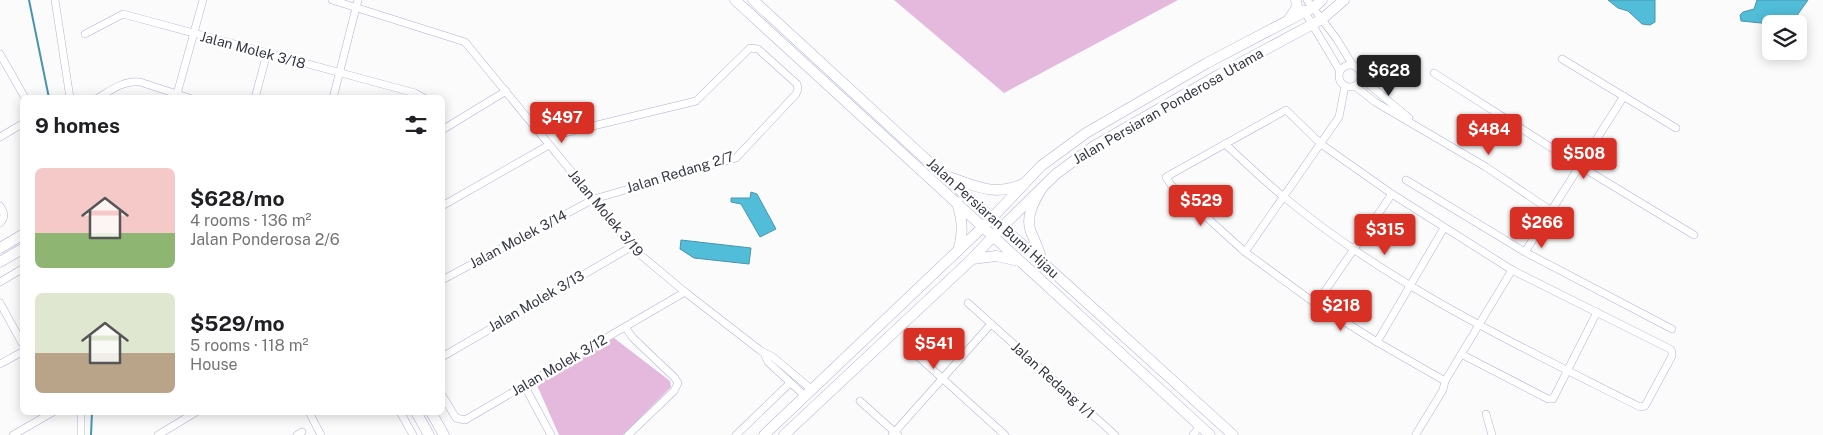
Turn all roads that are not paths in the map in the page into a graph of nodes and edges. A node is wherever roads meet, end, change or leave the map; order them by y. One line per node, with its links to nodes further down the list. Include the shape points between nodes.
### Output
1 (55, 0): 34 (street)
2 (203, 0): 15 (street)
3 (332, 0): 9 (street, Jalan Molek 3/19)
4 (735, 0): 19 (main road, Jalan Persiaran Bumi Hijau)
5 (753, 0): 17 (main road, Jalan Persiaran Bumi Hijau)
6 (1296, 0): 10 (street); 12 (main road, via 1297,7)
7 (1322, 0): 10 (main road, Jalan Persiaran Ponderosa Utama)
8 (1344, 0): 11 (main road, Jalan Persiaran Ponderosa Utama)
9 (358, 4): 26 (street); 31 (street, Jalan Molek 3/19, via 465,42)
10 (1309, 6): 11 (street); 12 (main road, Jalan Persiaran Ponderosa Utama); 13 (street)
11 (1322, 18): 13 (main road, Jalan Persiaran Ponderosa Utama); 16 (street)
12 (1288, 20): 56 (main road, Jalan Persiaran Ponderosa Utama, via 1086,133 1041,166)
13 (1313, 24): 18 (street); 57 (main road, Jalan Persiaran Ponderosa Utama, via 1094,146)
14 (85, 34): 15 (street, Jalan Molek 3/18, via 123,14)
15 (193, 34): 20 (street, Jalan Molek 3/18); 32 (street)
16 (1336, 38): 18 (street); 23 (street)
17 (798, 42): 19 (main road); 54 (main road, Jalan Persiaran Bumi Hijau)
18 (1324, 44): 24 (street)
19 (789, 51): 61 (main road, Jalan Persiaran Bumi Hijau)
20 (267, 53): 26 (street, Jalan Molek 3/18); 37 (street)
21 (0, 54): 33 (street)
22 (1562, 59): 40 (street)
23 (1352, 64): 24 (street); 27 (street, via 1359,69)
24 (1340, 71): 28 (street, via 1339,78)
25 (1434, 73): 53 (street)
26 (339, 74): 38 (street); 39 (street, Jalan Molek 3/18)
27 (1361, 78): 29 (street); 30 (street)
28 (1345, 86): 29 (street); 51 (street, via 1339,117)
29 (1355, 86): 41 (street)
30 (1375, 89): 41 (street); 42 (street)
31 (506, 91): 46 (street); 52 (street, Jalan Molek 3/19)
32 (177, 94): 35 (street, via 132,81); 36 (street)
33 (23, 95)
34 (70, 95)
35 (103, 95)
36 (180, 95)
37 (256, 95)
38 (334, 95)
39 (419, 95)
40 (1624, 96): 47 (street); 53 (street)
41 (1369, 97): 43 (street)
42 (1387, 98): 43 (street); 44 (street)
43 (1381, 105): 44 (street)
44 (1414, 124): 64 (street)
45 (20, 125): 49 (street)
46 (445, 128)
47 (1676, 128)
48 (560, 134): 60 (street, Jalan Redang 2/7, via 696,101 750,48 758,49 798,84 796,94 736,158)
49 (0, 137)
50 (1225, 144): 51 (street, via 1286,110); 59 (street); 78 (street, via 1166,177)
51 (1321, 144): 58 (street); 59 (street)
52 (549, 145): 60 (street, Jalan Molek 3/19); 62 (street)
53 (1580, 166): 64 (street); 70 (street)
54 (943, 175): 56 (main road, via 996,191 1013,189); 65 (main road, Jalan Persiaran Bumi Hijau)
55 (1406, 180): 79 (street)
56 (1025, 183): 65 (main road, Jalan Persiaran Ponderosa Utama)
57 (1042, 188): 68 (main road, Jalan Persiaran Ponderosa Utama); 83 (main road, via 1030,211 1030,230)
58 (1392, 194): 69 (street); 75 (street)
59 (1284, 198): 75 (street); 78 (street)
60 (594, 199): 73 (street, Jalan Molek 3/19); 86 (street, Jalan Molek 3/14)
61 (956, 202): 67 (main road, Jalan Persiaran Bumi Hijau); 77 (main road, via 963,234)
62 (445, 204)
63 (0, 206): 66 (street, via 4,216)
64 (1550, 210): 79 (street)
65 (992, 218): 67 (main road, Jalan Persiaran Ponderosa Utama); 68 (main road, Jalan Persiaran Bumi Hijau)
66 (0, 223)
67 (984, 227): 72 (main road, Jalan Persiaran Bumi Hijau); 77 (main road, Jalan Persiaran Ponderosa Utama)
68 (1002, 227): 72 (main road, Jalan Persiaran Ponderosa Utama); 83 (main road, Jalan Persiaran Bumi Hijau)
69 (1444, 228): 85 (street); 88 (street)
70 (1694, 235)
71 (20, 236): 74 (main road)
72 (993, 236): 80 (main road, Jalan Persiaran Ponderosa Utama); 82 (main road, Jalan Persiaran Bumi Hijau)
73 (631, 247): 89 (street, Jalan Molek 3/19); 104 (street, Jalan Molek 3/13)
74 (0, 248)
75 (1354, 249): 88 (street); 92 (street)
76 (20, 250): 81 (main road)
77 (958, 252): 112 (main road, Jalan Persiaran Ponderosa Utama)
78 (1245, 252): 92 (street)
79 (1525, 252): 97 (street)
80 (972, 259): 82 (main road, via 996,256); 137 (main road, Jalan Persiaran Ponderosa Utama)
81 (0, 262)
82 (1023, 262): 123 (main road, Jalan Persiaran Bumi Hijau)
83 (1042, 262): 111 (main road, Jalan Persiaran Bumi Hijau)
84 (20, 270): 87 (street)
85 (1512, 270): 93 (street); 95 (street)
86 (445, 278)
87 (0, 282)
88 (1410, 285): 95 (street); 99 (street)
89 (685, 292): 96 (street, Jalan Molek 3/12); 102 (street, Jalan Molek 3/19)
90 (0, 303): 98 (street)
91 (968, 303): 94 (street, Jalan Redang 1/1)
92 (1316, 304): 99 (street)
93 (1597, 312): 106 (street); 106 (street, via 1670,349 1672,356 1647,404 1640,407)
94 (991, 324): 107 (street); 139 (street, Jalan Redang 1/1)
95 (1478, 326): 103 (street); 106 (street)
96 (625, 327): 110 (street, Jalan Molek 3/12); 134 (street, via 678,384)
97 (1672, 329)
98 (20, 339)
99 (1377, 342): 108 (street)
100 (912, 351): 107 (street)
101 (20, 353): 105 (street)
102 (764, 353): 109 (street, Jalan Molek 3/19, via 768,362); 112 (street, Jalan Molek 3/19, via 773,357)
103 (1462, 354): 106 (street, via 1553,399); 108 (street)
104 (445, 355)
105 (0, 364)
106 (1568, 370)
107 (942, 378): 124 (street); 138 (street)
108 (1445, 381): 125 (street, via 1443,390)
109 (790, 383): 112 (street, Jalan Molek 3/19); 135 (street)
110 (524, 385): 113 (street, Jalan Molek 3/12, via 465,420 456,418); 133 (street)
111 (1179, 386): 123 (main road, via 1204,416); 142 (main road, Jalan Persiaran Bumi Hijau)
112 (808, 393): 136 (main road, Jalan Persiaran Ponderosa Utama)
113 (445, 400)
114 (860, 401): 124 (street)
115 (1486, 414): 143 (street)
116 (48, 415): 126 (street)
117 (81, 415): 127 (street)
118 (191, 415): 128 (street)
119 (311, 415): 129 (street)
120 (402, 415): 130 (street)
121 (418, 415): 131 (main road)
122 (433, 415): 132 (main road)
123 (1200, 426): 140 (street); 141 (main road, Jalan Persiaran Bumi Hijau); 142 (main road, via 1209,421)
124 (895, 434)
125 (1416, 434)
126 (13, 435)
127 (81, 435)
128 (158, 435)
129 (321, 435)
130 (412, 435)
131 (429, 435)
132 (444, 435)
133 (550, 435)
134 (628, 435)
135 (736, 435)
136 (764, 435)
137 (784, 435)
138 (1005, 435)
139 (1115, 435)
140 (1193, 435)
141 (1210, 435)
142 (1232, 435)
143 (1492, 435)

